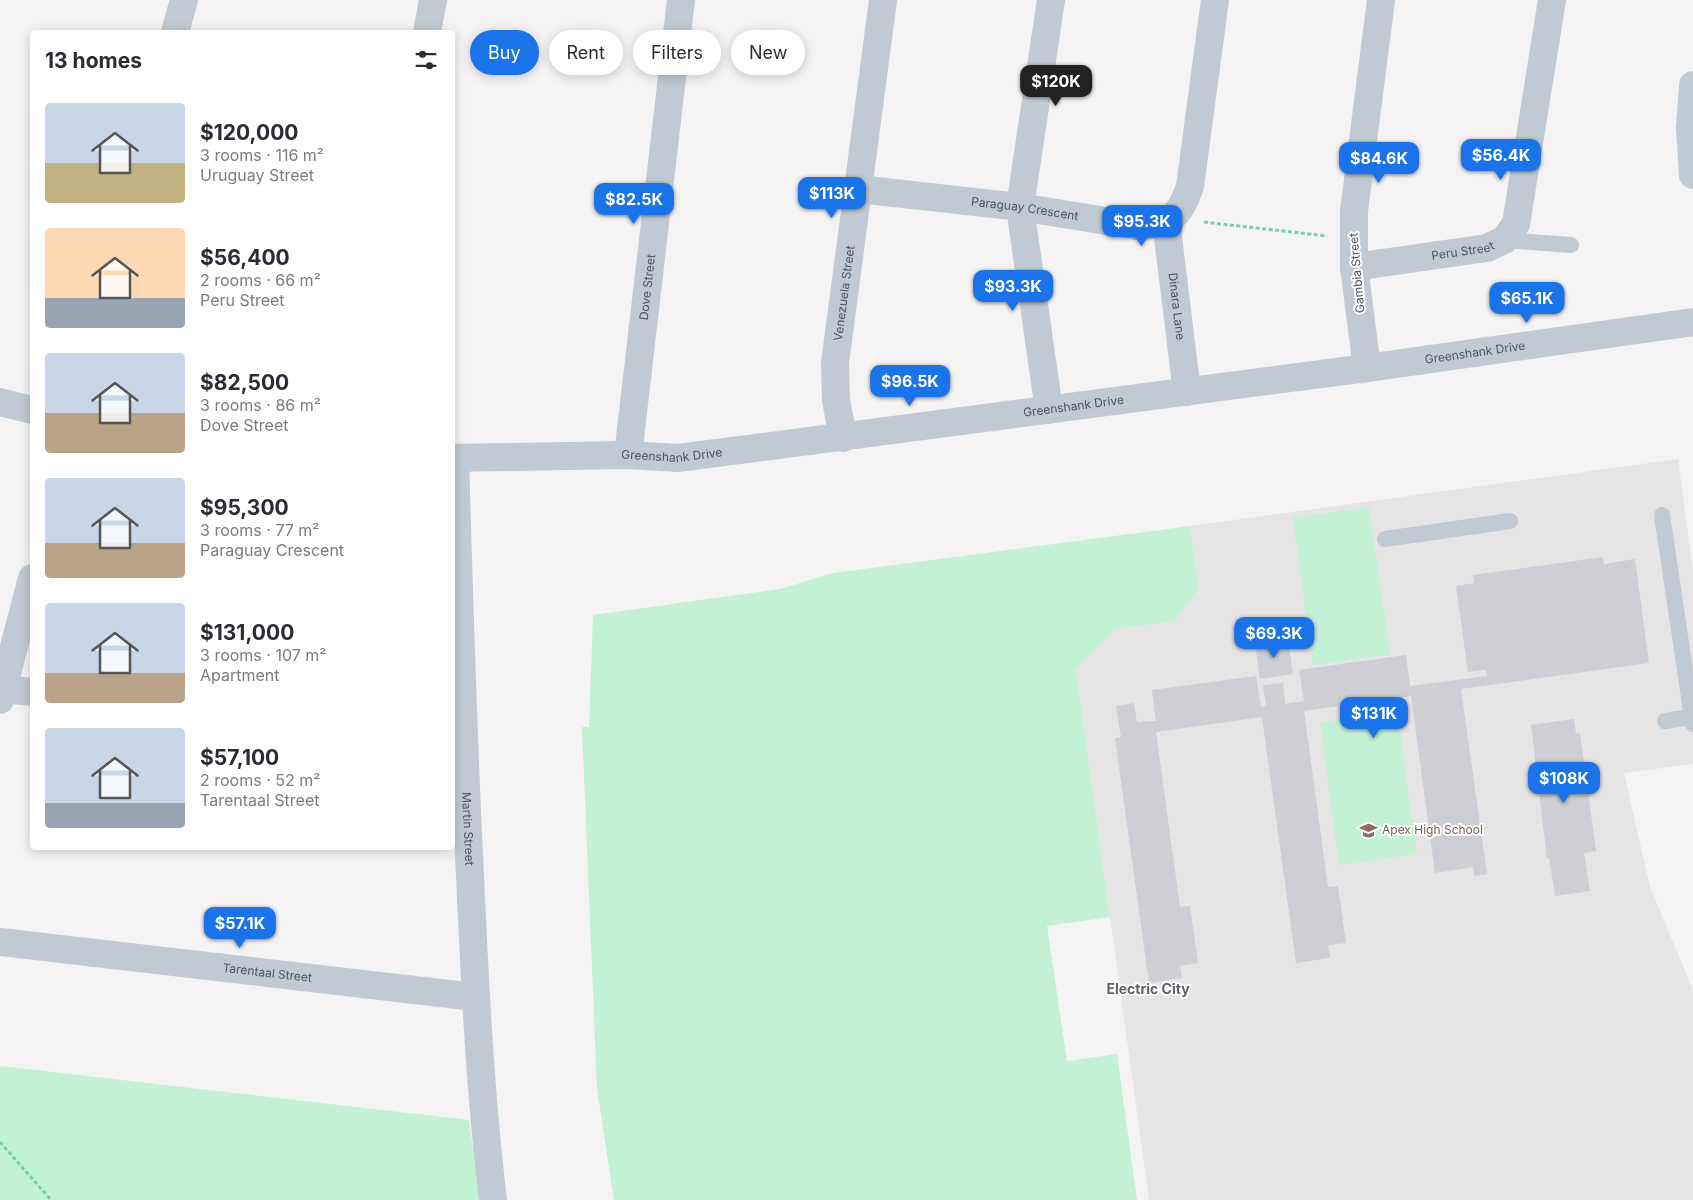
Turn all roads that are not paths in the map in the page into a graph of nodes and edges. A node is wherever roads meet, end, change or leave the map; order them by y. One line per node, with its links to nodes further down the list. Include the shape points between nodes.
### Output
1 (184, 0): 9 (street)
2 (433, 0): 10 (street)
3 (681, 0): 26 (street, Dove Street)
4 (883, 0): 13 (street, Venezuela Street)
5 (1051, 0): 14 (street)
6 (1215, 0): 15 (street, via 1190,186 1184,205)
7 (1381, 0): 18 (street, Gambia Street, via 1354,211)
8 (1552, 0): 16 (street, Peru Street, via 1516,224)
9 (176, 30)
10 (427, 30)
11 (1693, 85): 12 (street, via 1690,128)
12 (1693, 175)
13 (858, 190): 14 (street, Paraguay Crescent); 25 (street, Venezuela Street, via 835,363 836,400)
14 (1020, 207): 15 (street, Paraguay Crescent, via 1137,226 1156,226); 24 (street)
15 (1170, 220): 21 (street, Dinara Lane)
16 (1504, 240): 17 (lane); 18 (street, Peru Street, via 1487,248)
17 (1571, 245)
18 (1354, 267): 20 (street, Gambia Street)
19 (1693, 322): 20 (street, Greenshank Drive)
20 (1367, 368): 21 (street, Greenshank Drive)
21 (1186, 392): 24 (street, Greenshank Drive)
22 (0, 402): 23 (street)
23 (30, 410)
24 (1049, 410): 25 (street, Greenshank Drive)
25 (843, 438): 26 (street, Greenshank Drive, via 678,458)
26 (628, 455): 27 (street, Greenshank Drive)
27 (455, 458)
28 (1662, 516): 36 (lane)
29 (1510, 521): 31 (lane)
30 (455, 530): 37 (street, Martin Street)
31 (1385, 539)
32 (30, 586): 34 (street)
33 (30, 692): 34 (street)
34 (2, 694)
35 (1665, 721): 36 (lane)
36 (1692, 721)
37 (458, 748): 39 (street, Martin Street)
38 (0, 942): 39 (street, Tarentaal Street)
39 (475, 997): 40 (street, Martin Street, via 482,1108)
40 (494, 1200)

